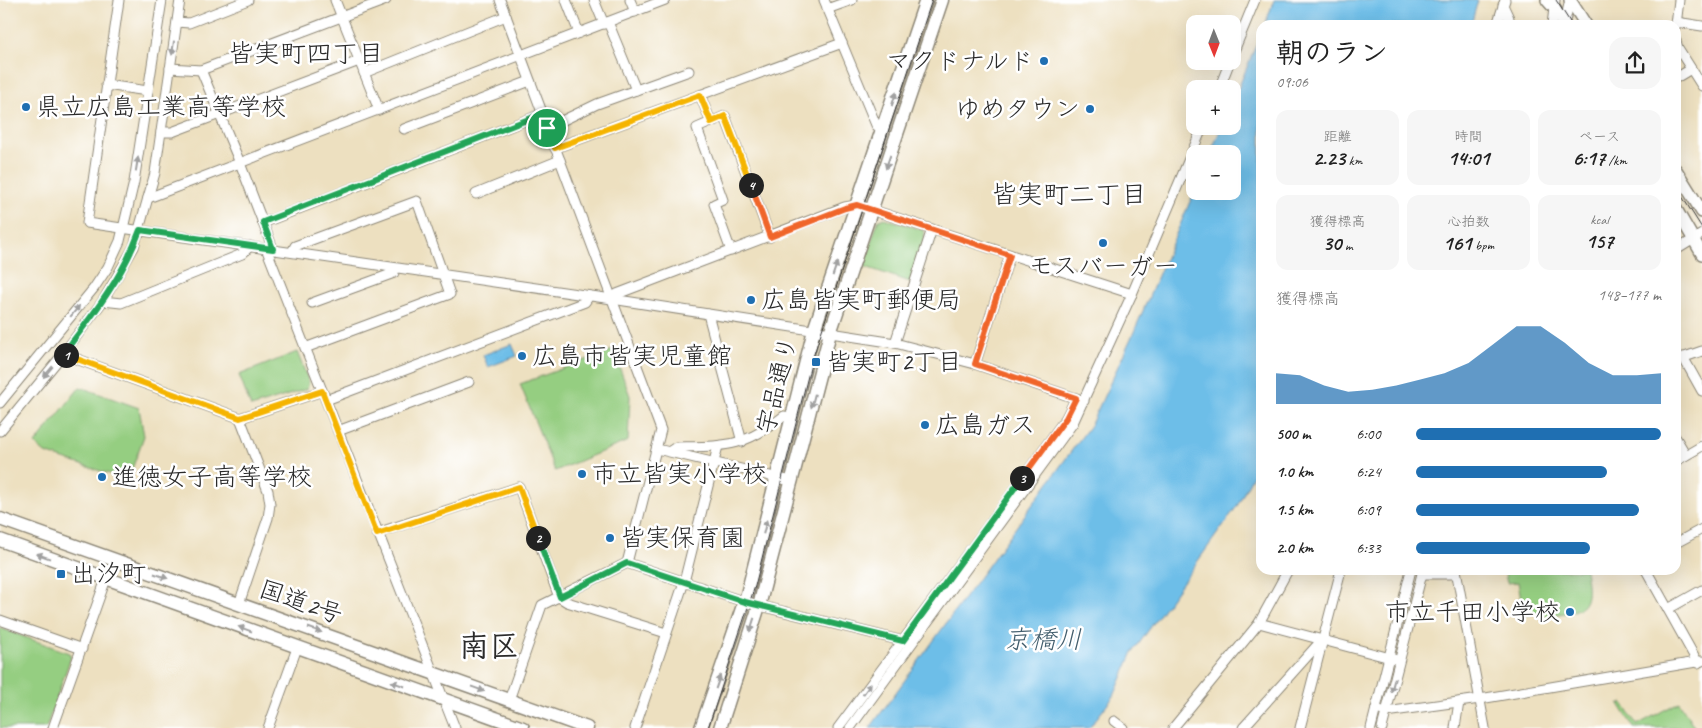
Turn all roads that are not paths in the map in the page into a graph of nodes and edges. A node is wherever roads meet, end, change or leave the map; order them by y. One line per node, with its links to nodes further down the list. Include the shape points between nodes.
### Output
1 (118, 0): 50 (street)
2 (162, 0): 53 (street)
3 (180, 0): 33 (street)
4 (248, 0): 33 (street, via 189,23)
5 (335, 0): 25 (street)
6 (386, 0): 25 (street)
7 (500, 0): 24 (street)
8 (566, 0): 37 (street)
9 (594, 0): 34 (street)
10 (630, 0): 23 (street)
11 (665, 0): 23 (street)
12 (824, 0): 22 (street)
13 (852, 0): 22 (street)
14 (926, 0): 61 (highway, 宇品通り, one-way to 14)
15 (942, 0): 71 (highway, 宇品通り, one-way to 71)
16 (1255, 0): 38 (street)
17 (1547, 0): 21 (main road)
18 (1570, 0): 21 (street); 30 (street); 31 (main road)
19 (1679, 0): 32 (street)
20 (1504, 3): 26 (street); 27 (street)
21 (1556, 3): 28 (street); 29 (main road)
22 (827, 10): 39 (street)
23 (635, 12): 34 (street)
24 (506, 16): 41 (street); 47 (street)
25 (342, 17): 42 (street); 45 (street)
26 (1499, 20)
27 (1508, 20)
28 (1553, 20)
29 (1562, 20)
30 (1565, 20)
31 (1583, 20)
32 (1676, 20)
33 (177, 22): 43 (street, one-way to 43)
34 (606, 23): 37 (street); 52 (street)
35 (1681, 24): 36 (street)
36 (1702, 26)
37 (579, 33): 41 (street)
38 (1241, 34)
39 (842, 44): 54 (street); 61 (street, via 876,125)
40 (1681, 51): 44 (street)
41 (521, 54): 49 (street); 55 (street)
42 (359, 62): 47 (street); 56 (street)
43 (170, 68): 45 (street); 62 (street)
44 (1691, 69): 48 (street); 51 (street)
45 (201, 70): 56 (street)
46 (690, 71): 52 (street)
47 (364, 73): 55 (street)
48 (1681, 75)
49 (530, 81): 57 (street); 60 (street)
50 (106, 85): 53 (street); 75 (street, via 87,223)
51 (1702, 86)
52 (636, 90): 59 (street, via 596,104)
53 (148, 91): 75 (street, one-way to 53)
54 (700, 95): 58 (street); 64 (street)
55 (379, 110): 66 (street)
56 (218, 113): 62 (street, via 172,132); 66 (street)
57 (542, 114): 59 (street); 74 (street)
58 (711, 122): 78 (street, via 725,116); 84 (street, via 697,128 723,200 714,204)
59 (547, 128): 64 (street)
60 (404, 129)
61 (883, 131): 70 (highway, 宇品通り)
62 (161, 132): 69 (street)
63 (1199, 135): 89 (street)
64 (555, 148): 65 (street)
65 (560, 160): 68 (street); 91 (street)
66 (240, 163): 69 (street); 74 (street)
67 (1681, 178): 72 (main road)
68 (476, 194)
69 (148, 198): 77 (street)
70 (857, 205): 71 (street); 78 (street); 95 (highway, 宇品通り, one-way to 70)
71 (872, 209): 76 (street); 96 (highway, 宇品通り)
72 (1702, 212)
73 (1681, 215): 79 (main road)
74 (263, 222): 82 (street)
75 (124, 228): 77 (street); 109 (street, one-way to 75, via 94,288 108,267)
76 (932, 228): 86 (street); 97 (street)
77 (140, 230): 80 (street); 92 (street)
78 (770, 237): 84 (street)
79 (1698, 237): 81 (street); 85 (main road)
80 (250, 246): 82 (street); 92 (street, via 242,254 121,303)
81 (1681, 247)
82 (269, 249): 83 (street); 98 (street)
83 (292, 252): 87 (street); 88 (street, via 295,246 417,202)
84 (731, 252): 91 (street, via 617,294)
85 (1702, 254)
86 (1010, 255): 89 (street); 103 (street)
87 (395, 268): 88 (street); 93 (street, via 394,273)
88 (445, 275): 90 (street); 98 (street, via 450,294)
89 (1132, 294): 107 (street)
90 (589, 296): 91 (street); 108 (street, via 585,302)
91 (612, 299): 94 (street); 118 (street, via 661,430)
92 (103, 300): 100 (street)
93 (312, 303)
94 (708, 314): 95 (street); 114 (street)
95 (814, 330): 96 (street); 111 (highway, 宇品通り)
96 (830, 333): 97 (street); 124 (highway, 宇品通り, one-way to 124)
97 (895, 342): 103 (street)
98 (305, 348): 105 (street)
99 (1702, 351): 101 (street)
100 (63, 354): 110 (street); 112 (street, one-way to 112)
101 (1681, 358)
102 (1681, 360): 106 (street)
103 (975, 364): 107 (street)
104 (469, 382): 113 (street)
105 (322, 391): 108 (street); 110 (street)
106 (1702, 391)
107 (1080, 399): 149 (street); 172 (street, via 1064,436)
108 (326, 400): 113 (street)
109 (0, 402)
110 (240, 418): 142 (street, via 270,504)
111 (792, 418): 114 (street, via 784,416); 123 (highway, 宇品通り)
112 (0, 431)
113 (338, 431): 127 (street)
114 (742, 442): 115 (street)
115 (718, 446): 119 (street, via 676,447); 122 (street)
116 (1681, 446): 120 (street)
117 (1702, 446): 120 (street)
118 (657, 449): 119 (street); 130 (street)
119 (670, 452): 122 (street)
120 (1686, 455): 121 (street)
121 (1681, 458)
122 (714, 461): 123 (street); 138 (street)
123 (777, 477): 124 (street); 141 (highway, 宇品通り, one-way to 123)
124 (792, 481): 143 (highway, 宇品通り)
125 (0, 519): 142 (highway, 国道2号, one-way to 142)
126 (1702, 529): 129 (street)
127 (377, 534): 140 (street, via 519,487); 155 (street)
128 (0, 540): 137 (highway, 国道2号, one-way to 128)
129 (1681, 540)
130 (627, 563): 138 (street); 140 (street)
131 (1285, 575): 146 (street)
132 (1340, 575): 148 (street)
133 (1410, 575): 152 (street)
134 (1421, 575): 153 (street)
135 (1457, 575): 156 (street)
136 (1649, 575): 144 (street)
137 (106, 579): 150 (highway, 国道2号, one-way to 137); 151 (street)
138 (684, 582): 141 (street); 147 (street)
139 (1702, 590): 144 (street)
140 (560, 597): 147 (street); 158 (street, via 542,605)
141 (745, 602): 143 (street); 169 (highway, 宇品通り, one-way to 141)
142 (239, 604): 155 (highway, 国道2号, one-way to 155)
143 (759, 606): 149 (street); 170 (highway, 宇品通り, one-way to 170)
144 (1668, 609): 154 (street)
145 (0, 620): 151 (street)
146 (1259, 622): 148 (street); 174 (street)
147 (666, 634): 168 (street)
148 (1322, 640): 152 (street); 175 (street); 176 (street)
149 (903, 641): 171 (street, one-way to 149)
150 (296, 648): 157 (highway, 国道2号, one-way to 150); 164 (street)
151 (82, 649): 163 (street)
152 (1389, 658): 153 (street); 160 (street)
153 (1400, 660): 161 (street, one-way to 161)
154 (1700, 662): 156 (street)
155 (433, 672): 157 (street); 158 (highway, 国道2号, one-way to 158)
156 (1480, 699): 159 (street); 180 (street)
157 (444, 700): 165 (street); 166 (highway, 国道2号)
158 (509, 700): 167 (highway, 国道2号)
159 (1459, 702): 161 (street); 179 (street)
160 (1376, 709): 161 (street); 177 (street)
161 (1386, 712): 178 (street)
162 (1114, 721): 173 (street)
163 (53, 728)
164 (268, 728)
165 (455, 728)
166 (523, 728)
167 (587, 728)
168 (635, 728)
169 (701, 728)
170 (720, 728)
171 (838, 728)
172 (850, 728)
173 (1123, 728)
174 (1173, 728)
175 (1243, 728)
176 (1300, 728)
177 (1371, 728)
178 (1382, 728)
179 (1455, 728)
180 (1485, 728)

